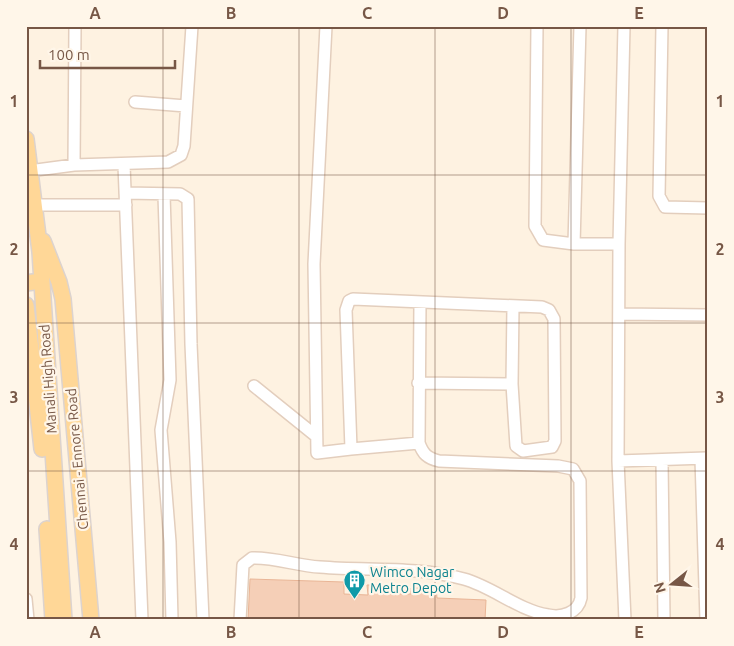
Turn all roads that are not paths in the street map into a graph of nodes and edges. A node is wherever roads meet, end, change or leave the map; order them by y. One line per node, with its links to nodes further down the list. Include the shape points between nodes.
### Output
1 (75, 26): 11 (street)
2 (192, 26): 9 (street)
3 (326, 26): 35 (street, via 314,264)
4 (538, 26): 20 (street, via 535,226 543,240)
5 (580, 26): 20 (street)
6 (624, 26): 21 (street)
7 (662, 26): 18 (street, via 659,196 665,207)
8 (135, 102): 9 (street)
9 (186, 106): 12 (street, via 181,155 168,162)
10 (26, 139): 13 (main road, Manali High Road)
11 (74, 165): 12 (street); 13 (street)
12 (124, 165): 14 (street)
13 (29, 171): 16 (main road, Manali High Road)
14 (125, 193): 15 (street); 17 (street)
15 (164, 195): 48 (street, via 170,380 161,430 170,542); 49 (street, via 184,195 189,204 191,344)
16 (34, 205): 17 (street); 19 (main road, Manali High Road)
17 (126, 205): 47 (street)
18 (708, 208)
19 (33, 231): 22 (main road, Manali High Road); 23 (main road, Chennai - Ennore Road, via 46,247)
20 (574, 244): 21 (street)
21 (619, 244): 28 (street)
22 (34, 282): 24 (main road, Manali High Road)
23 (63, 299): 24 (main road); 31 (main road, Chennai - Ennore Road)
24 (43, 301): 30 (main road, Manali High Road)
25 (420, 302): 27 (street); 32 (street); 37 (street, via 357,298 347,305)
26 (26, 305): 44 (main road, Manali High Road, via 41,438)
27 (513, 306): 33 (street); 33 (street, via 549,310 554,319 555,442 552,447 523,451 516,446)
28 (619, 314): 29 (street); 39 (street)
29 (708, 315)
30 (44, 328): 31 (main road); 45 (main road, Manali High Road)
31 (66, 328): 46 (main road, Chennai - Ennore Road)
32 (418, 383): 33 (street); 36 (street)
33 (512, 384)
34 (254, 386): 35 (street)
35 (316, 436): 37 (street, via 317,453)
36 (419, 443): 37 (street); 42 (street, via 425,456 431,459 558,466 573,469 578,474 580,606 569,614)
37 (351, 449)
38 (704, 458): 40 (street); 53 (street)
39 (618, 461): 40 (street); 51 (street)
40 (662, 461): 52 (street)
41 (26, 599): 43 (street)
42 (540, 616): 50 (street, via 467,580 440,573 409,569 319,568 252,558 243,565)
43 (28, 620)
44 (53, 620)
45 (64, 620)
46 (91, 620)
47 (142, 620)
48 (172, 620)
49 (203, 620)
50 (240, 620)
51 (625, 620)
52 (664, 620)
53 (706, 620)

